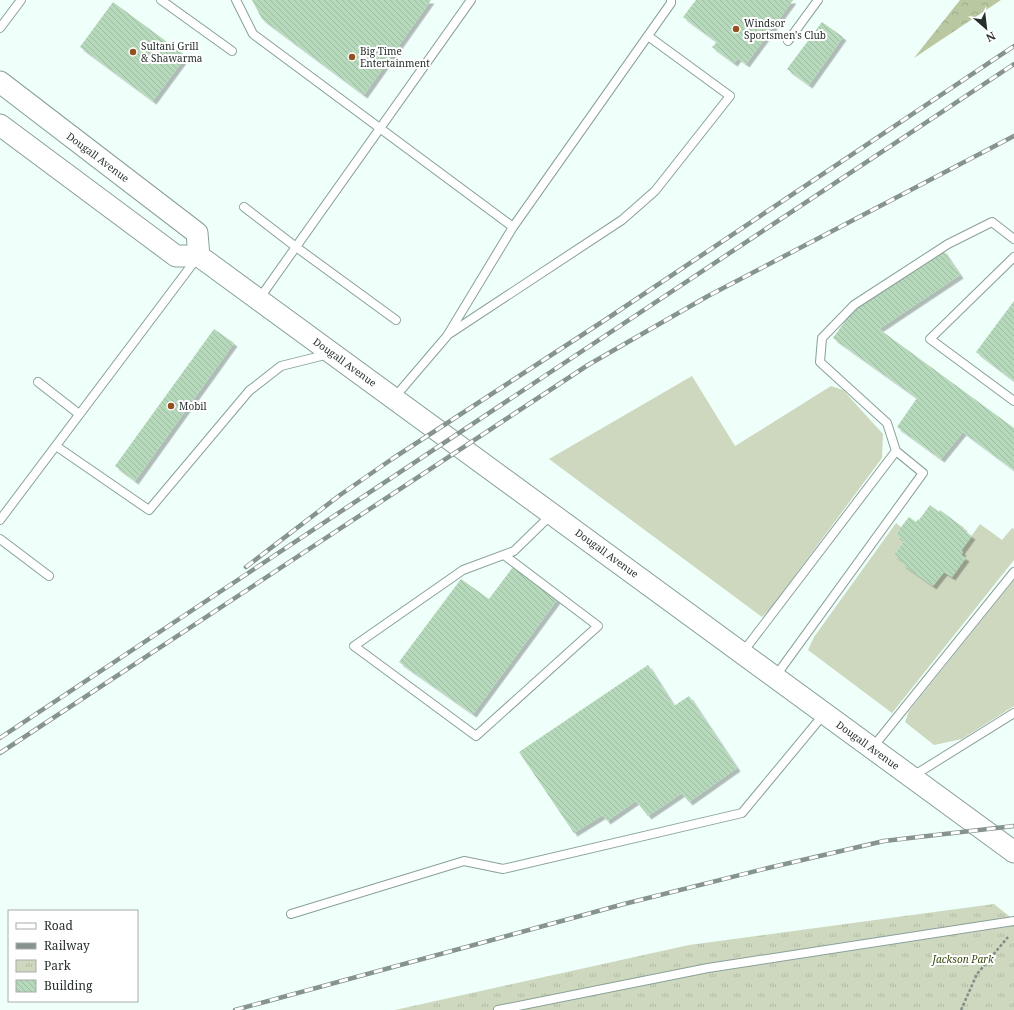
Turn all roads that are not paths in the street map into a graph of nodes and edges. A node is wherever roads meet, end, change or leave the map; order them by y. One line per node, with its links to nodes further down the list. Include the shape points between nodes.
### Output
1 (21, 0): 7 (lane)
2 (161, 0): 10 (lane)
3 (236, 0): 13 (lane, via 253,34)
4 (471, 0): 13 (lane)
5 (671, 0): 8 (lane)
6 (818, 0): 9 (lane)
7 (0, 28)
8 (648, 36): 15 (lane); 22 (lane, via 730,96 655,191 622,220)
9 (788, 41)
10 (232, 51)
11 (0, 82): 18 (street, Dougall Avenue, via 197,233)
12 (0, 125): 18 (street, via 176,256)
13 (380, 128): 15 (lane); 17 (lane)
14 (244, 206): 17 (lane)
15 (513, 227): 22 (lane)
16 (1014, 239): 29 (lane, via 992,222 954,241 854,305 822,338 820,362 887,423)
17 (296, 247): 20 (lane); 21 (lane)
18 (199, 256): 20 (street, Dougall Avenue); 27 (lane)
19 (1014, 257): 26 (lane, via 930,339)
20 (259, 299): 23 (street, Dougall Avenue)
21 (396, 320)
22 (447, 336): 25 (lane)
23 (333, 353): 25 (street, Dougall Avenue); 28 (lane, via 281,366 249,391 149,510)
24 (38, 382): 27 (lane)
25 (394, 398): 30 (street, Dougall Avenue)
26 (1014, 401)
27 (80, 414): 28 (lane)
28 (56, 446): 31 (lane)
29 (896, 451): 36 (lane); 37 (lane, via 923,473)
30 (553, 514): 33 (lane, via 514,551); 36 (street, Dougall Avenue)
31 (0, 520)
32 (0, 539): 35 (lane)
33 (504, 555): 33 (lane, via 463,570 354,646 476,736 598,626)
34 (1014, 572): 40 (lane)
35 (49, 576)
36 (743, 652): 37 (street, Dougall Avenue)
37 (775, 676): 38 (street, Dougall Avenue)
38 (825, 713): 40 (street, Dougall Avenue); 43 (lane, via 742,813 503,869 464,862)
39 (1014, 713): 41 (lane)
40 (872, 748): 41 (street, Dougall Avenue)
41 (912, 777): 42 (street, Dougall Avenue)
42 (1014, 852)
43 (291, 914)
44 (1014, 921): 45 (lane, via 708,968)
45 (498, 1010)

